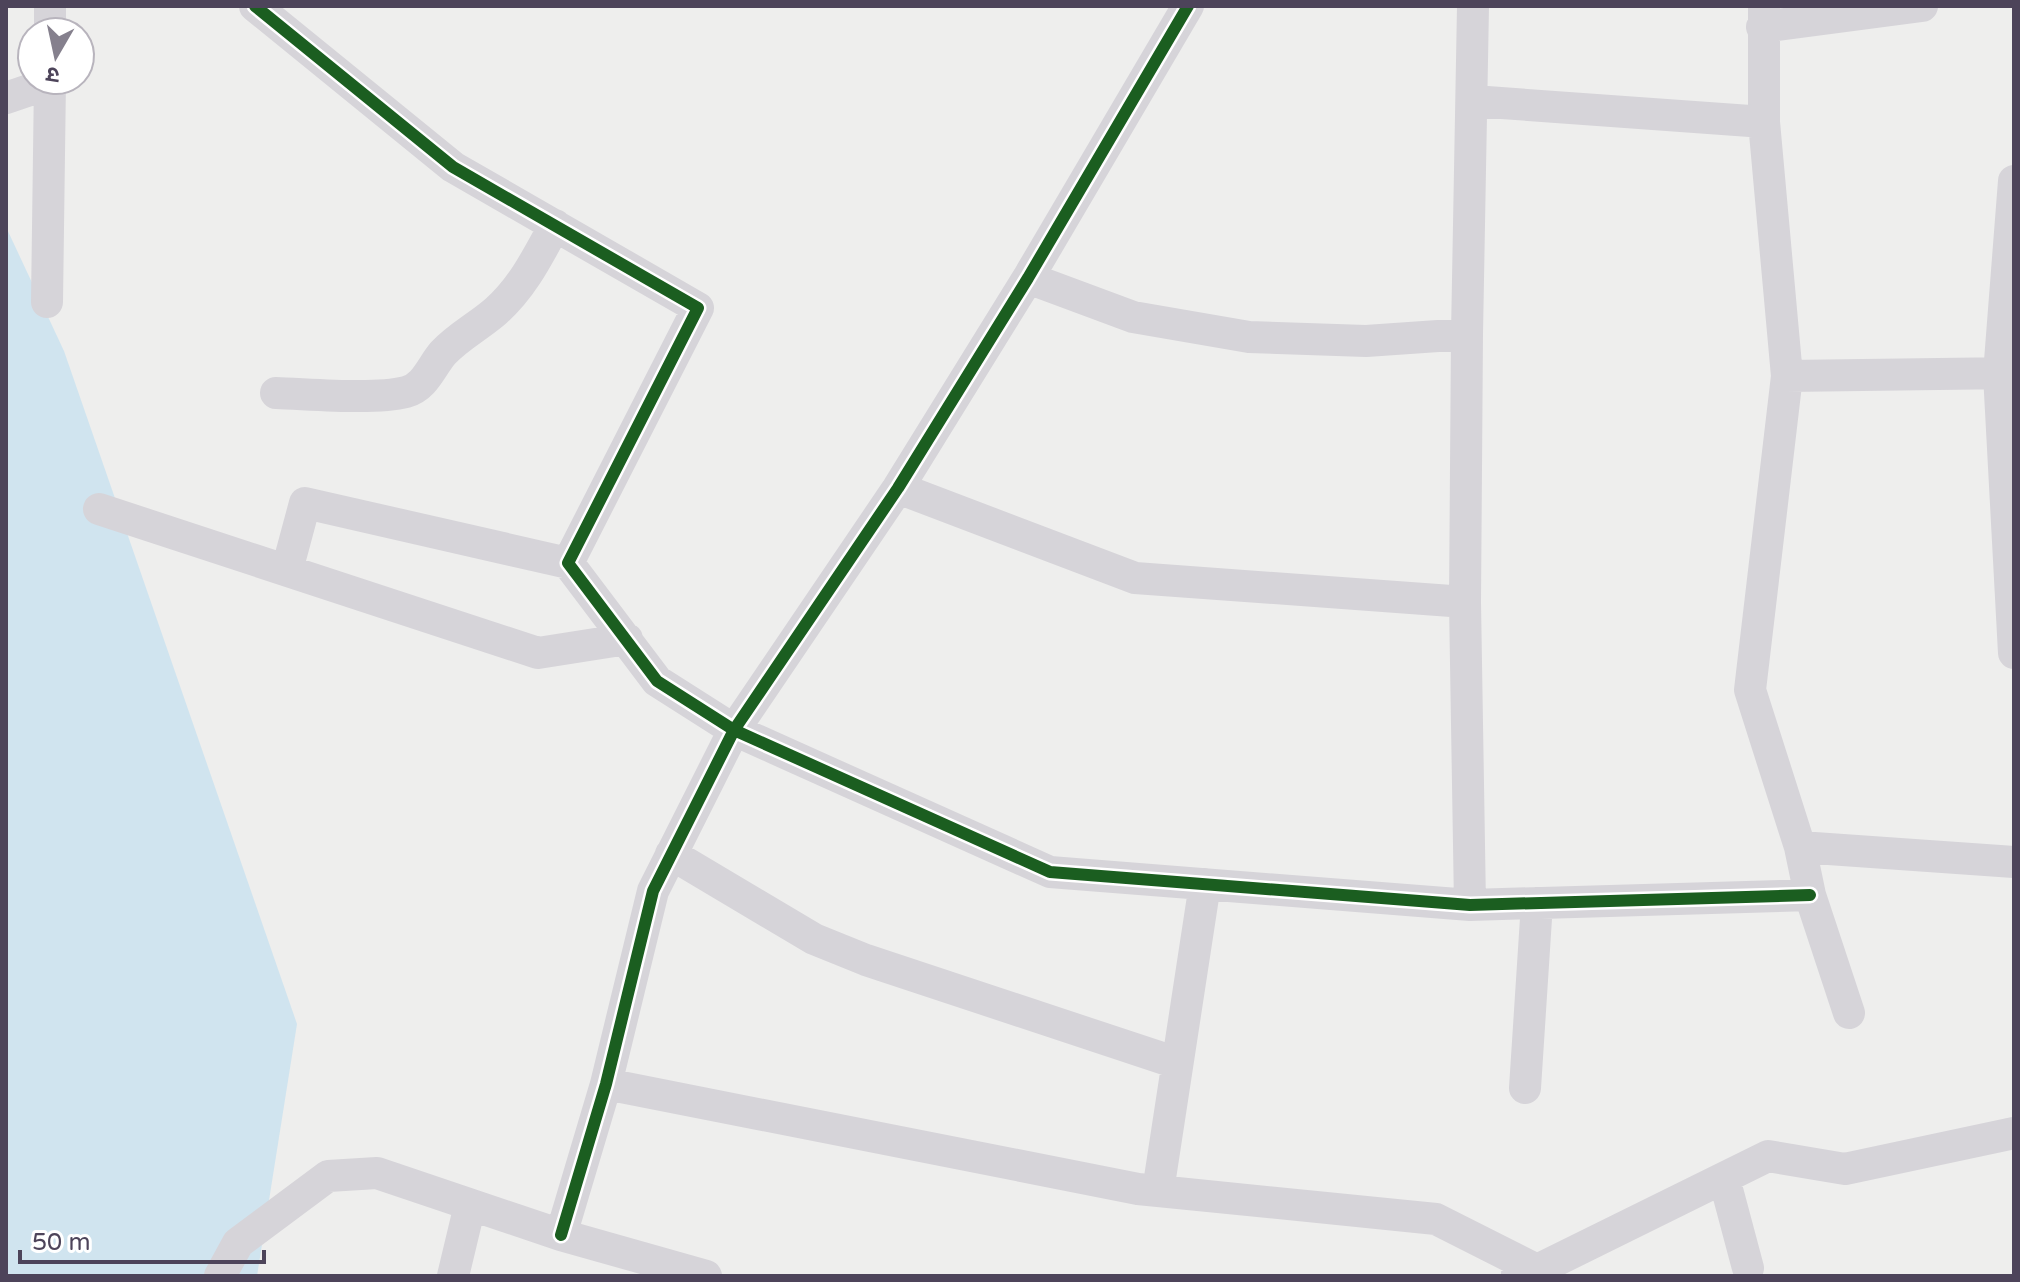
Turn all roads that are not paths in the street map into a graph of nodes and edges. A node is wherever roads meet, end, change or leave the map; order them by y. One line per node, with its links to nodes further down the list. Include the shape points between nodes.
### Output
1 (255, 6): 10 (street, via 453,167)
2 (1188, 6): 11 (street)
3 (1473, 6): 7 (street)
4 (1922, 6): 5 (street)
5 (1763, 16): 8 (street)
6 (50, 96): 12 (street)
7 (1473, 101): 8 (street); 13 (street)
8 (1764, 122): 15 (street)
9 (2014, 181): 14 (street)
10 (555, 225): 16 (street, via 517,289 443,353 415,389 387,395); 19 (street, via 698,308)
11 (1028, 278): 13 (street, via 1133,317 1249,337 1366,341); 17 (street)
12 (47, 302)
13 (1467, 334): 21 (street)
14 (2007, 373): 15 (street); 23 (street)
15 (1787, 376): 25 (street, via 1750,690)
16 (276, 393)
17 (898, 488): 21 (street, via 1135,578); 24 (street)
18 (99, 509): 20 (street)
19 (568, 563): 20 (street, via 305,503); 22 (street)
20 (287, 570): 22 (street, via 538,653)
21 (1465, 602): 31 (street)
22 (627, 639): 24 (street, via 657,681)
23 (2014, 653)
24 (734, 730): 26 (street); 28 (street, via 1050,872)
25 (1800, 847): 27 (street); 29 (street)
26 (671, 854): 33 (street, via 814,939); 34 (street, via 653,891)
27 (2014, 862)
28 (1205, 884): 31 (street); 33 (street)
29 (1810, 895): 30 (street); 32 (street)
30 (1537, 903): 31 (street); 35 (street)
31 (1470, 905)
32 (1849, 1013)
33 (1177, 1063): 38 (street)
34 (606, 1084): 38 (street); 40 (street)
35 (1525, 1088)
36 (2014, 1133): 37 (street, via 1845,1169 1768,1156)
37 (1724, 1178): 41 (street); 42 (street)
38 (1158, 1191): 42 (street, via 1436,1219)
39 (470, 1205): 40 (street); 43 (street, via 377,1173 328,1176 238,1243); 44 (street)
40 (561, 1235): 45 (street)
41 (1748, 1268)
42 (1528, 1274)
43 (220, 1276)
44 (453, 1276)
45 (706, 1276)

